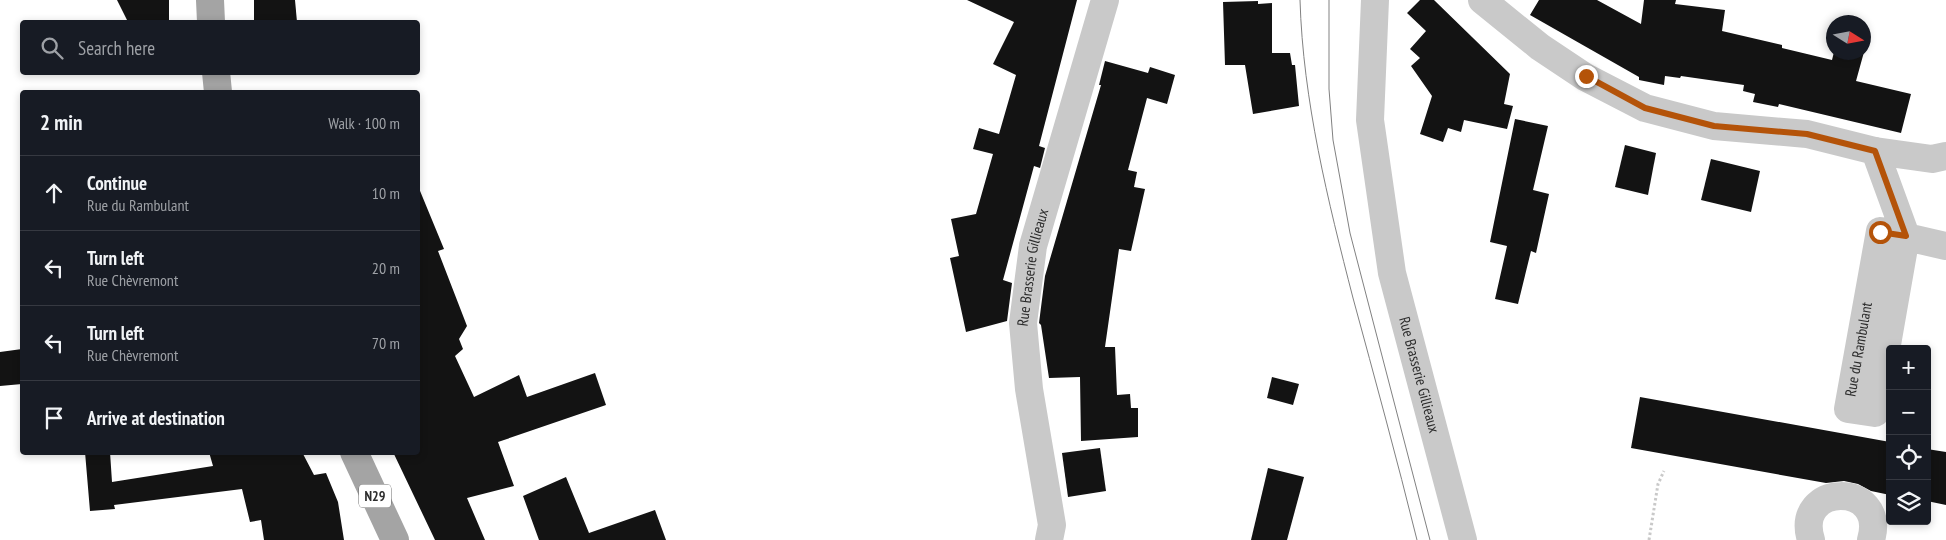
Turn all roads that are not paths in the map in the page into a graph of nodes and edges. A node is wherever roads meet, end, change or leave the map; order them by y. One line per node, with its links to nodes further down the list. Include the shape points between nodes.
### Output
1 (210, 0): 5 (main road)
2 (1105, 0): 14 (street, Rue Brasserie Gillieaux, via 1033,246 1022,323 1029,389 1052,525)
3 (1375, 0): 15 (street, Rue Brasserie Gillieaux, via 1370,120 1392,273)
4 (1482, 0): 8 (street, via 1540,47 1645,108 1714,126 1807,134)
5 (212, 20)
6 (216, 75): 7 (main road)
7 (218, 90)
8 (1875, 151): 9 (street, via 1932,159); 10 (street)
9 (1946, 156)
10 (1906, 236): 10 (street, Rue du Rambulant, via 1875,413 1848,408 1880,232); 11 (street, Rue du Rambulant)
11 (1946, 246)
12 (355, 455): 13 (main road, N29)
13 (395, 540)
14 (1049, 540)
15 (1463, 540)
16 (1811, 540): 17 (street, via 1809,522 1812,512 1819,504 1837,495 1865,505 1873,523)
17 (1871, 540)

